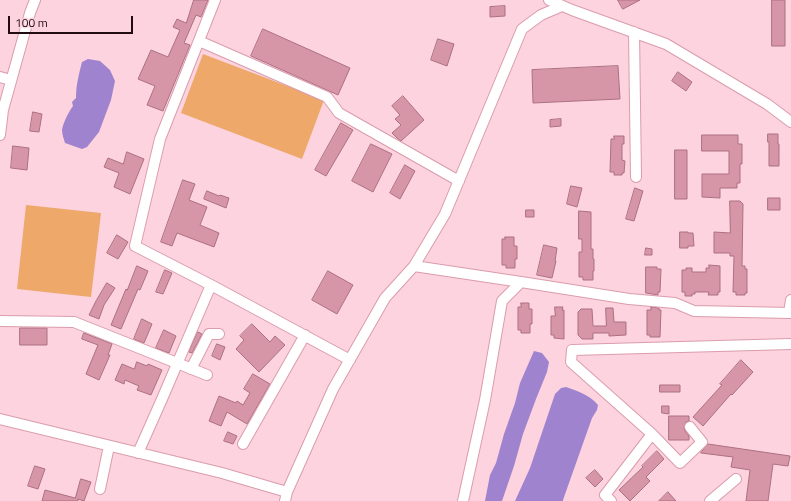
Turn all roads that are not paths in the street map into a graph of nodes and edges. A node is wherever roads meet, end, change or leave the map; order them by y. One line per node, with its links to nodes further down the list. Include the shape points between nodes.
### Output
1 (35, 0): 8 (street)
2 (215, 0): 6 (street)
3 (549, 0): 4 (street)
4 (562, 6): 5 (street); 12 (street, via 541,15 522,29)
5 (634, 32): 9 (street, via 666,44 768,104); 11 (street)
6 (199, 42): 12 (street, via 327,97 339,113); 15 (street, via 160,139 136,246)
7 (0, 77): 8 (street)
8 (11, 80): 10 (street)
9 (791, 122)
10 (0, 135)
11 (636, 177)
12 (459, 181): 13 (street, via 445,214)
13 (414, 266): 14 (street); 22 (street, via 385,298)
14 (521, 282): 17 (street, via 629,299 675,303 694,311); 34 (street, via 502,301 485,400)
15 (211, 285): 20 (street); 30 (street)
16 (791, 300): 17 (street)
17 (790, 313)
18 (0, 320): 23 (street, via 74,322)
19 (219, 334): 23 (street, via 209,334)
20 (305, 336): 22 (street); 28 (street)
21 (791, 344): 27 (street, via 572,350 571,362)
22 (350, 360): 33 (street, via 333,389)
23 (191, 369): 24 (street)
24 (207, 375)
25 (0, 419): 29 (street)
26 (690, 427): 27 (street, via 702,442 680,463)
27 (652, 434): 35 (street, via 605,495)
28 (243, 444)
29 (109, 446): 30 (street); 32 (street)
30 (138, 453): 33 (street, via 222,473)
31 (736, 479): 36 (street)
32 (100, 489)
33 (286, 497)
34 (463, 501)
35 (611, 501)
36 (710, 501)

